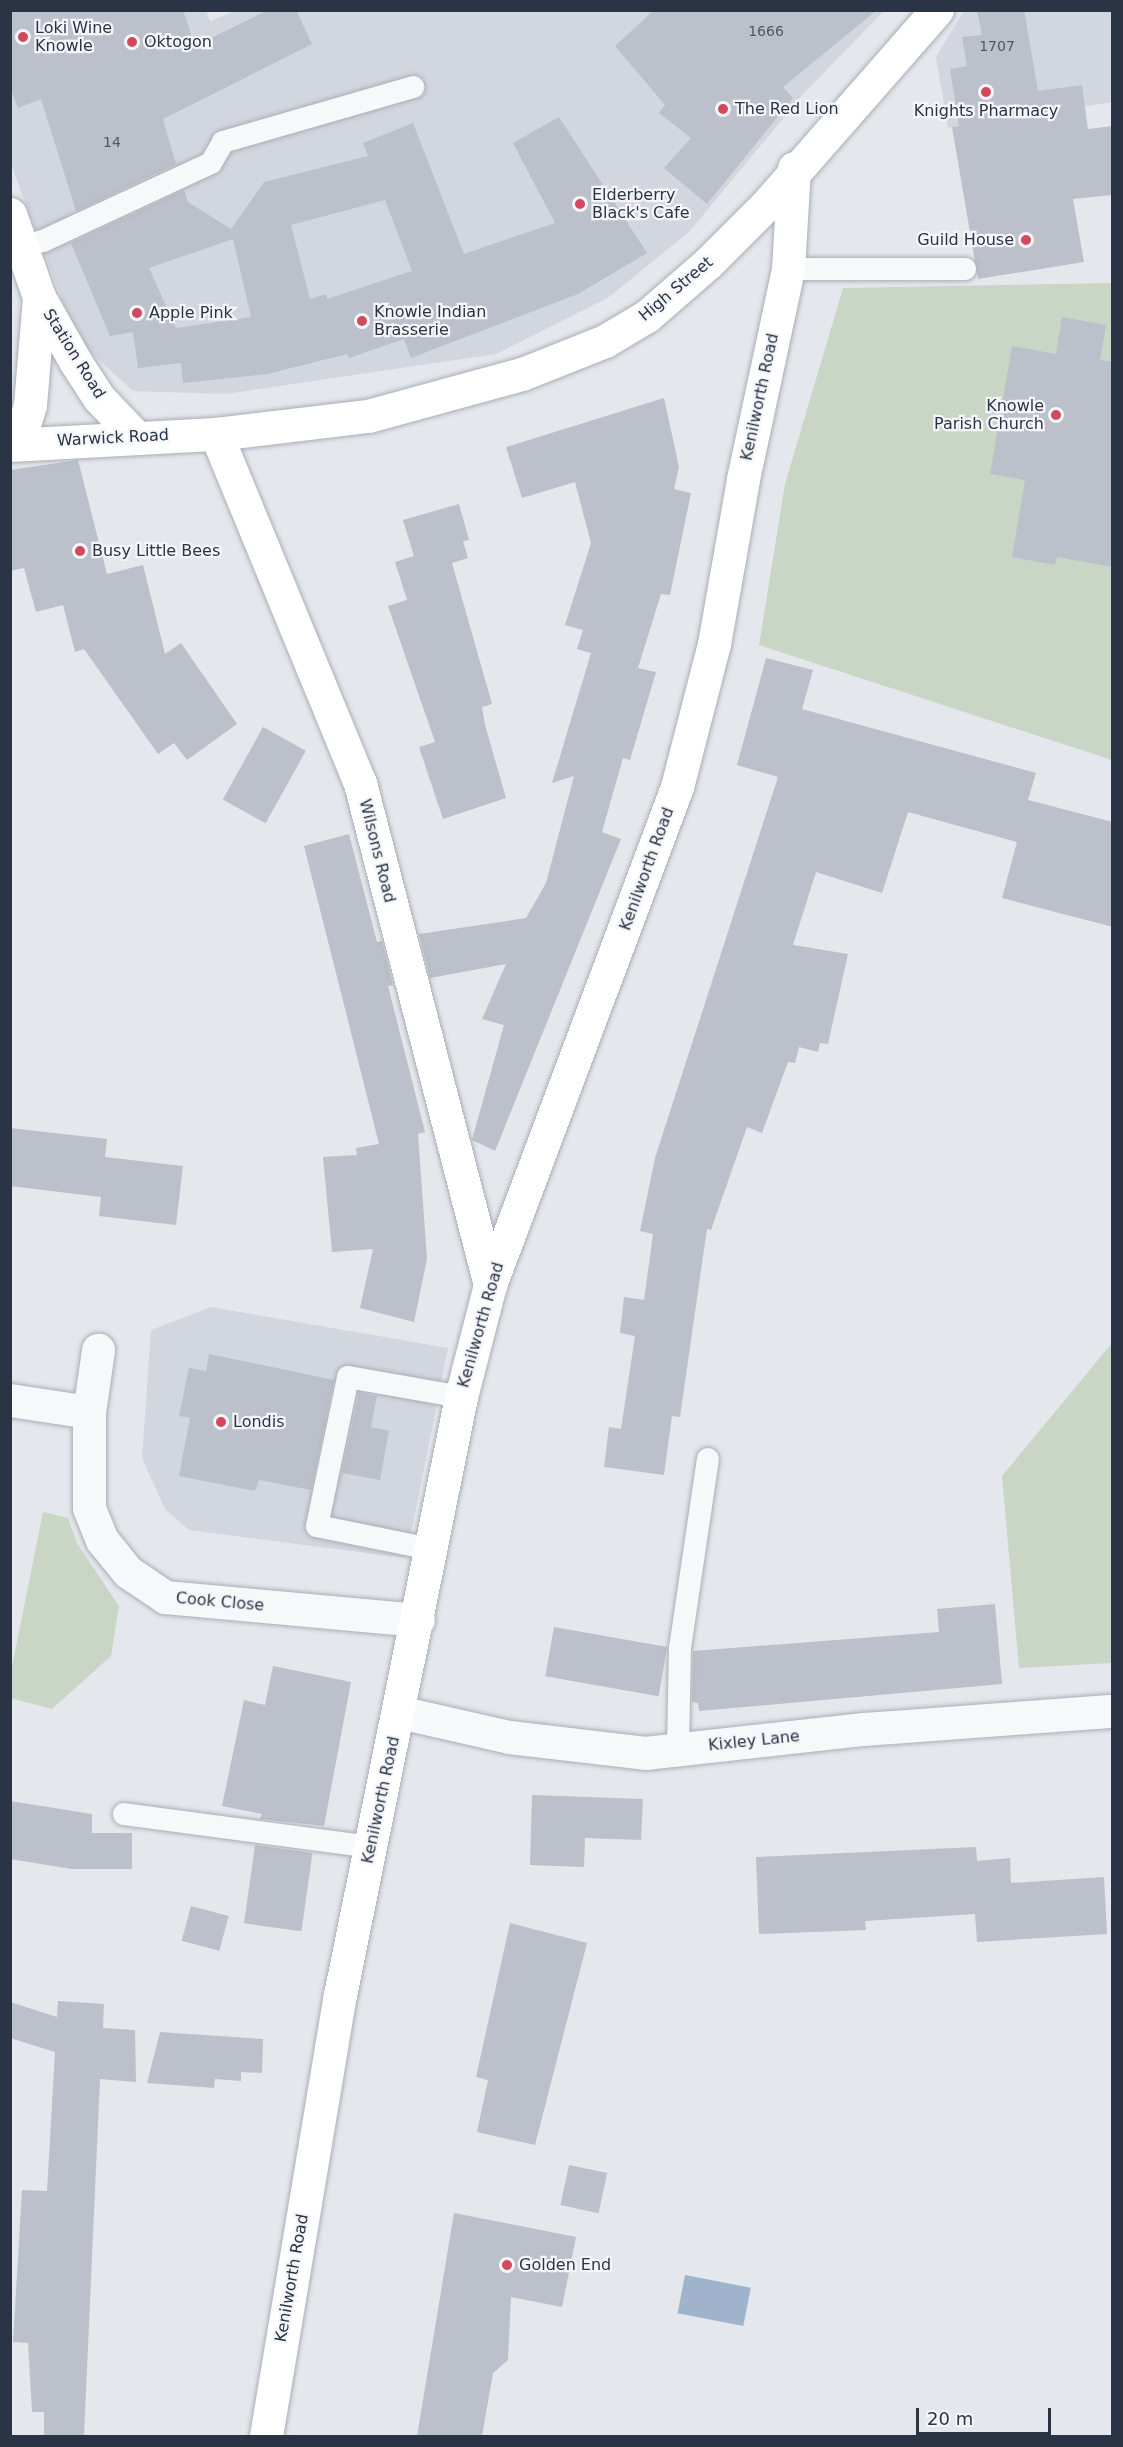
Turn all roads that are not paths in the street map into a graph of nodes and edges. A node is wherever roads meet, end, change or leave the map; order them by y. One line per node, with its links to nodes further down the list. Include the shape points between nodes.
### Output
1 (937, 10): 3 (main road, High Street)
2 (412, 87): 4 (lane, via 223,142 211,163)
3 (794, 168): 5 (main road, Kenilworth Road); 8 (main road, High Street, via 767,204 708,263 647,316 605,341 522,374 369,416)
4 (15, 229): 7 (main road, Station Road)
5 (788, 269): 6 (lane); 11 (main road, Kenilworth Road, via 743,478 714,644 677,787)
6 (965, 269)
7 (39, 297): 9 (main road, Station Road, via 99,398); 10 (main road, Station Road, via 30,405)
8 (216, 434): 9 (main road, Warwick Road); 11 (main road, Wilsons Road, via 360,783)
9 (135, 436): 10 (main road, Warwick Road)
10 (14, 444)
11 (490, 1285): 13 (main road, Kenilworth Road)
12 (98, 1350): 15 (street, Cook Close)
13 (461, 1397): 17 (main road, Kenilworth Road); 17 (lane, via 348,1377 317,1526)
14 (10, 1400): 15 (street)
15 (90, 1412): 18 (street, Cook Close, via 89,1508 102,1540 128,1572 165,1597)
16 (708, 1459): 21 (lane, via 680,1648)
17 (430, 1549): 18 (main road, Kenilworth Road)
18 (418, 1620): 20 (main road, Kenilworth Road)
19 (1113, 1711): 21 (street, Kixley Lane)
20 (399, 1712): 21 (street, Kixley Lane, via 582,1749); 23 (main road, Kenilworth Road)
21 (678, 1749)
22 (124, 1814): 23 (lane)
23 (371, 1847): 24 (main road, Kenilworth Road, via 340,1995)
24 (266, 2436)

